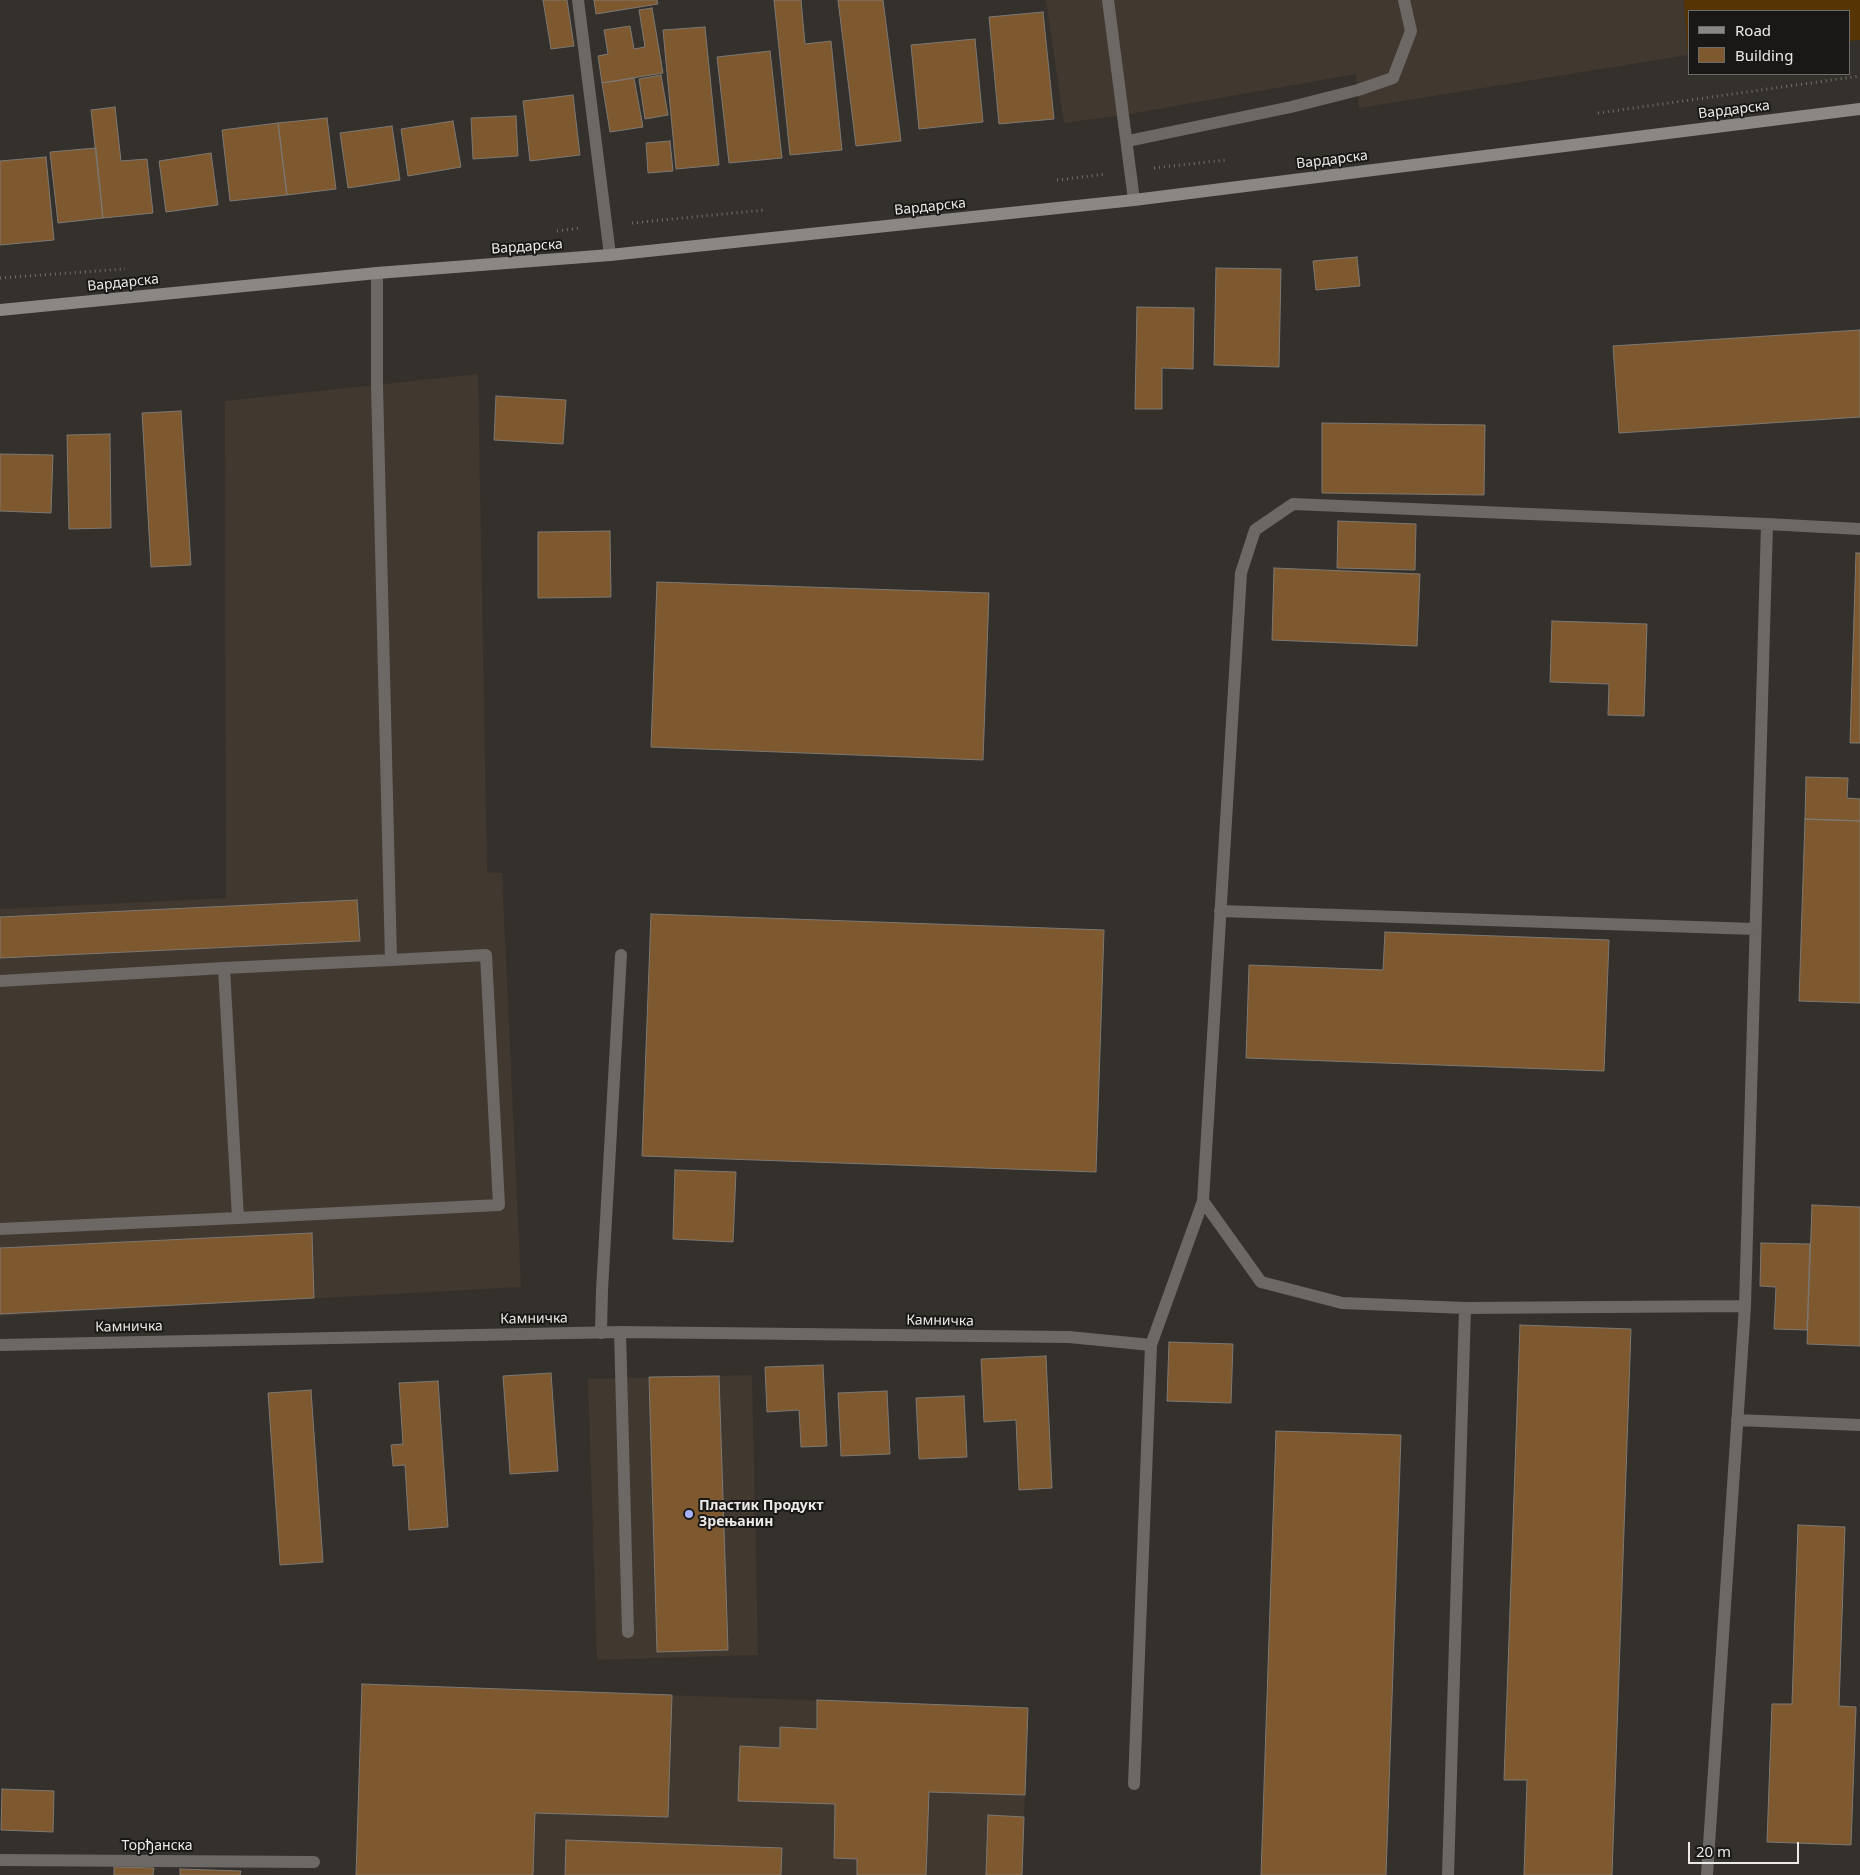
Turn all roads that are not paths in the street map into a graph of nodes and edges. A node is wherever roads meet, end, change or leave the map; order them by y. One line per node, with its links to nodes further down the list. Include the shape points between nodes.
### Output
1 (578, 0): 7 (street)
2 (1108, 0): 5 (street)
3 (1404, 0): 5 (street, via 1411,31 1393,78 1300,104)
4 (1860, 109): 6 (street, Вардарска)
5 (1128, 141): 6 (street)
6 (1134, 200): 7 (street, Вардарска)
7 (610, 255): 8 (street, Вардарска)
8 (378, 273): 9 (street, Вардарска); 15 (street, via 377,385)
9 (0, 310)
10 (1767, 524): 11 (street); 12 (street, via 1293,504 1255,530 1242,573); 13 (street)
11 (1860, 529)
12 (1220, 911): 13 (street); 18 (street)
13 (1755, 929): 21 (street)
14 (621, 954): 24 (street)
15 (391, 960): 16 (street); 19 (street, via 486,955 500,1205)
16 (224, 968): 17 (street); 19 (street)
17 (0, 981)
18 (1203, 1201): 22 (street, via 1261,1282 1342,1303); 26 (street)
19 (238, 1218): 20 (street)
20 (0, 1230)
21 (1745, 1306): 22 (street); 27 (street)
22 (1465, 1308): 33 (street)
23 (620, 1332): 24 (street, Камничка); 26 (street, Камничка, via 1069,1337); 29 (street)
24 (601, 1333): 25 (street, Камничка)
25 (0, 1345)
26 (1151, 1345): 30 (street)
27 (1738, 1420): 28 (street); 34 (street)
28 (1860, 1425)
29 (628, 1632)
30 (1134, 1784)
31 (0, 1860): 32 (street, Торђанска)
32 (314, 1862)
33 (1448, 1875)
34 (1707, 1875)

